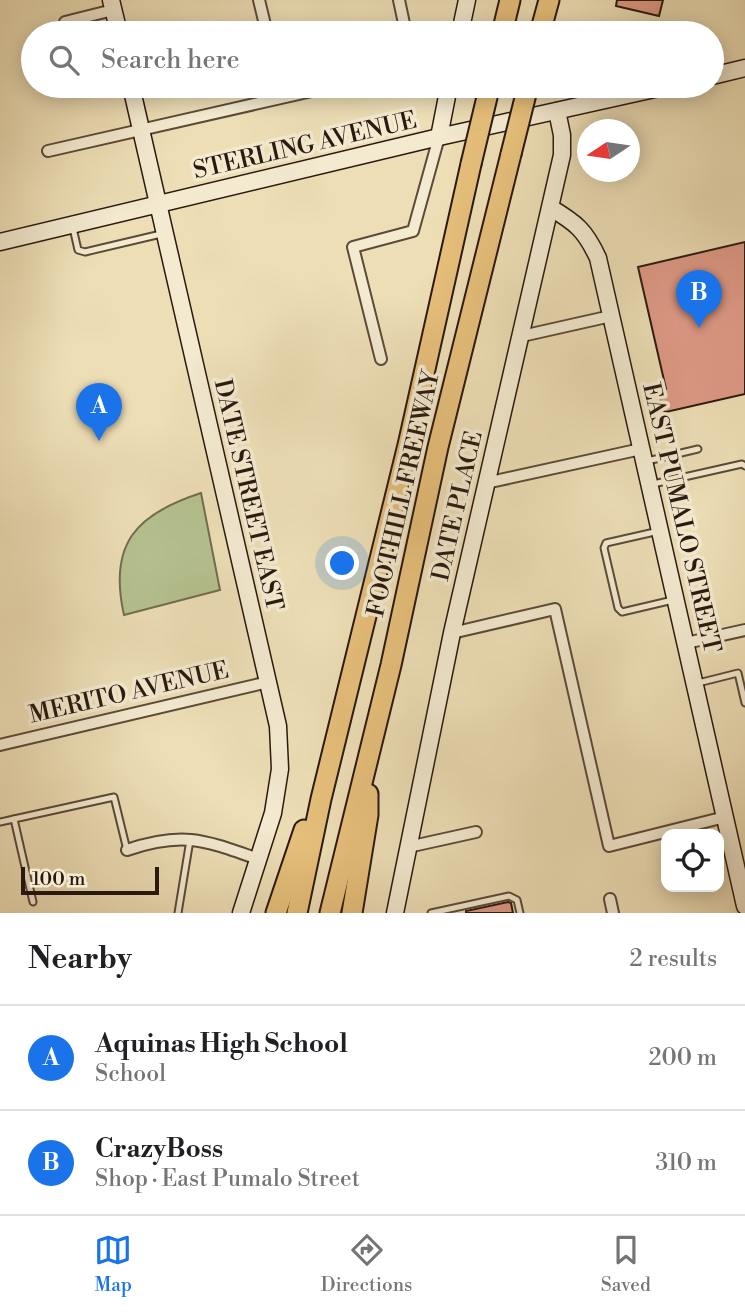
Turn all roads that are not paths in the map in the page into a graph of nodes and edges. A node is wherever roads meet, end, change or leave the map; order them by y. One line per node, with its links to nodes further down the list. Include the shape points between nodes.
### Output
1 (259, 0): 8 (street)
2 (399, 0): 9 (street)
3 (467, 0): 10 (street)
4 (510, 0): 11 (highway)
5 (548, 0): 12 (highway)
6 (112, 5): 7 (street)
7 (68, 21)
8 (264, 21)
9 (403, 21)
10 (463, 21)
11 (505, 21)
12 (543, 21)
13 (745, 68): 14 (street)
14 (724, 73)
15 (134, 98): 22 (street, DATE STREET EAST)
16 (281, 98): 22 (street)
17 (447, 98): 23 (street)
18 (487, 98): 49 (highway, FOOTHILL FREEWAY, bridge)
19 (525, 98): 48 (highway, FOOTHILL FREEWAY, bridge, via 438,447)
20 (615, 98): 21 (street, STERLING AVENUE)
21 (557, 111): 23 (street, STERLING AVENUE); 26 (street, DATE PLACE, via 562,155)
22 (141, 130): 24 (street); 25 (street, DATE STREET EAST)
23 (439, 138): 25 (street, STERLING AVENUE); 32 (street, via 413,231 353,247)
24 (48, 151)
25 (158, 204): 27 (street, STERLING AVENUE); 28 (street, DATE STREET EAST)
26 (551, 208): 30 (street, EAST PUMALO STREET, via 579,226 589,239); 31 (street, DATE PLACE)
27 (72, 225): 28 (lane, via 78,250 85,252); 29 (street, STERLING AVENUE)
28 (164, 233): 44 (street, DATE STREET EAST)
29 (0, 242)
30 (611, 316): 31 (street); 34 (street, EAST PUMALO STREET)
31 (522, 337): 36 (street, DATE PLACE)
32 (381, 359)
33 (698, 449): 34 (lane)
34 (643, 455): 36 (street); 37 (street, EAST PUMALO STREET)
35 (745, 466): 37 (lane)
36 (486, 483): 41 (street, DATE PLACE)
37 (650, 485): 38 (street, EAST PUMALO STREET)
38 (660, 530): 39 (street, EAST PUMALO STREET); 39 (lane, via 607,543 604,548 622,612)
39 (676, 600): 42 (street, EAST PUMALO STREET)
40 (745, 630): 42 (street)
41 (452, 633): 50 (street, via 555,609 610,846); 55 (street, DATE PLACE)
42 (686, 643): 45 (street, EAST PUMALO STREET)
43 (741, 672): 45 (lane); 46 (lane)
44 (268, 682): 47 (street, MERITO AVENUE); 57 (street, DATE STREET EAST, via 278,726 280,769 273,813)
45 (695, 684): 50 (street, EAST PUMALO STREET)
46 (745, 703)
47 (0, 745)
48 (368, 761): 65 (highway, FOOTHILL FREEWAY); 66 (highway, via 368,815)
49 (321, 799): 63 (highway, via 305,827); 64 (highway, FOOTHILL FREEWAY)
50 (724, 817): 60 (street, EAST PUMALO STREET)
51 (14, 819): 52 (lane); 56 (lane, via 114,797); 59 (lane)
52 (0, 822)
53 (476, 832): 55 (street)
54 (190, 838): 56 (street, via 152,841); 57 (street); 61 (lane)
55 (408, 847): 67 (street, DATE PLACE)
56 (127, 850)
57 (258, 859): 62 (street, DATE STREET EAST)
58 (610, 899): 70 (street)
59 (33, 902)
60 (745, 906)
61 (178, 913)
62 (241, 913)
63 (276, 913)
64 (297, 913)
65 (330, 913)
66 (352, 913)
67 (395, 913)
68 (431, 913): 69 (lane, via 509,896 517,900)
69 (520, 913)
70 (613, 913)

